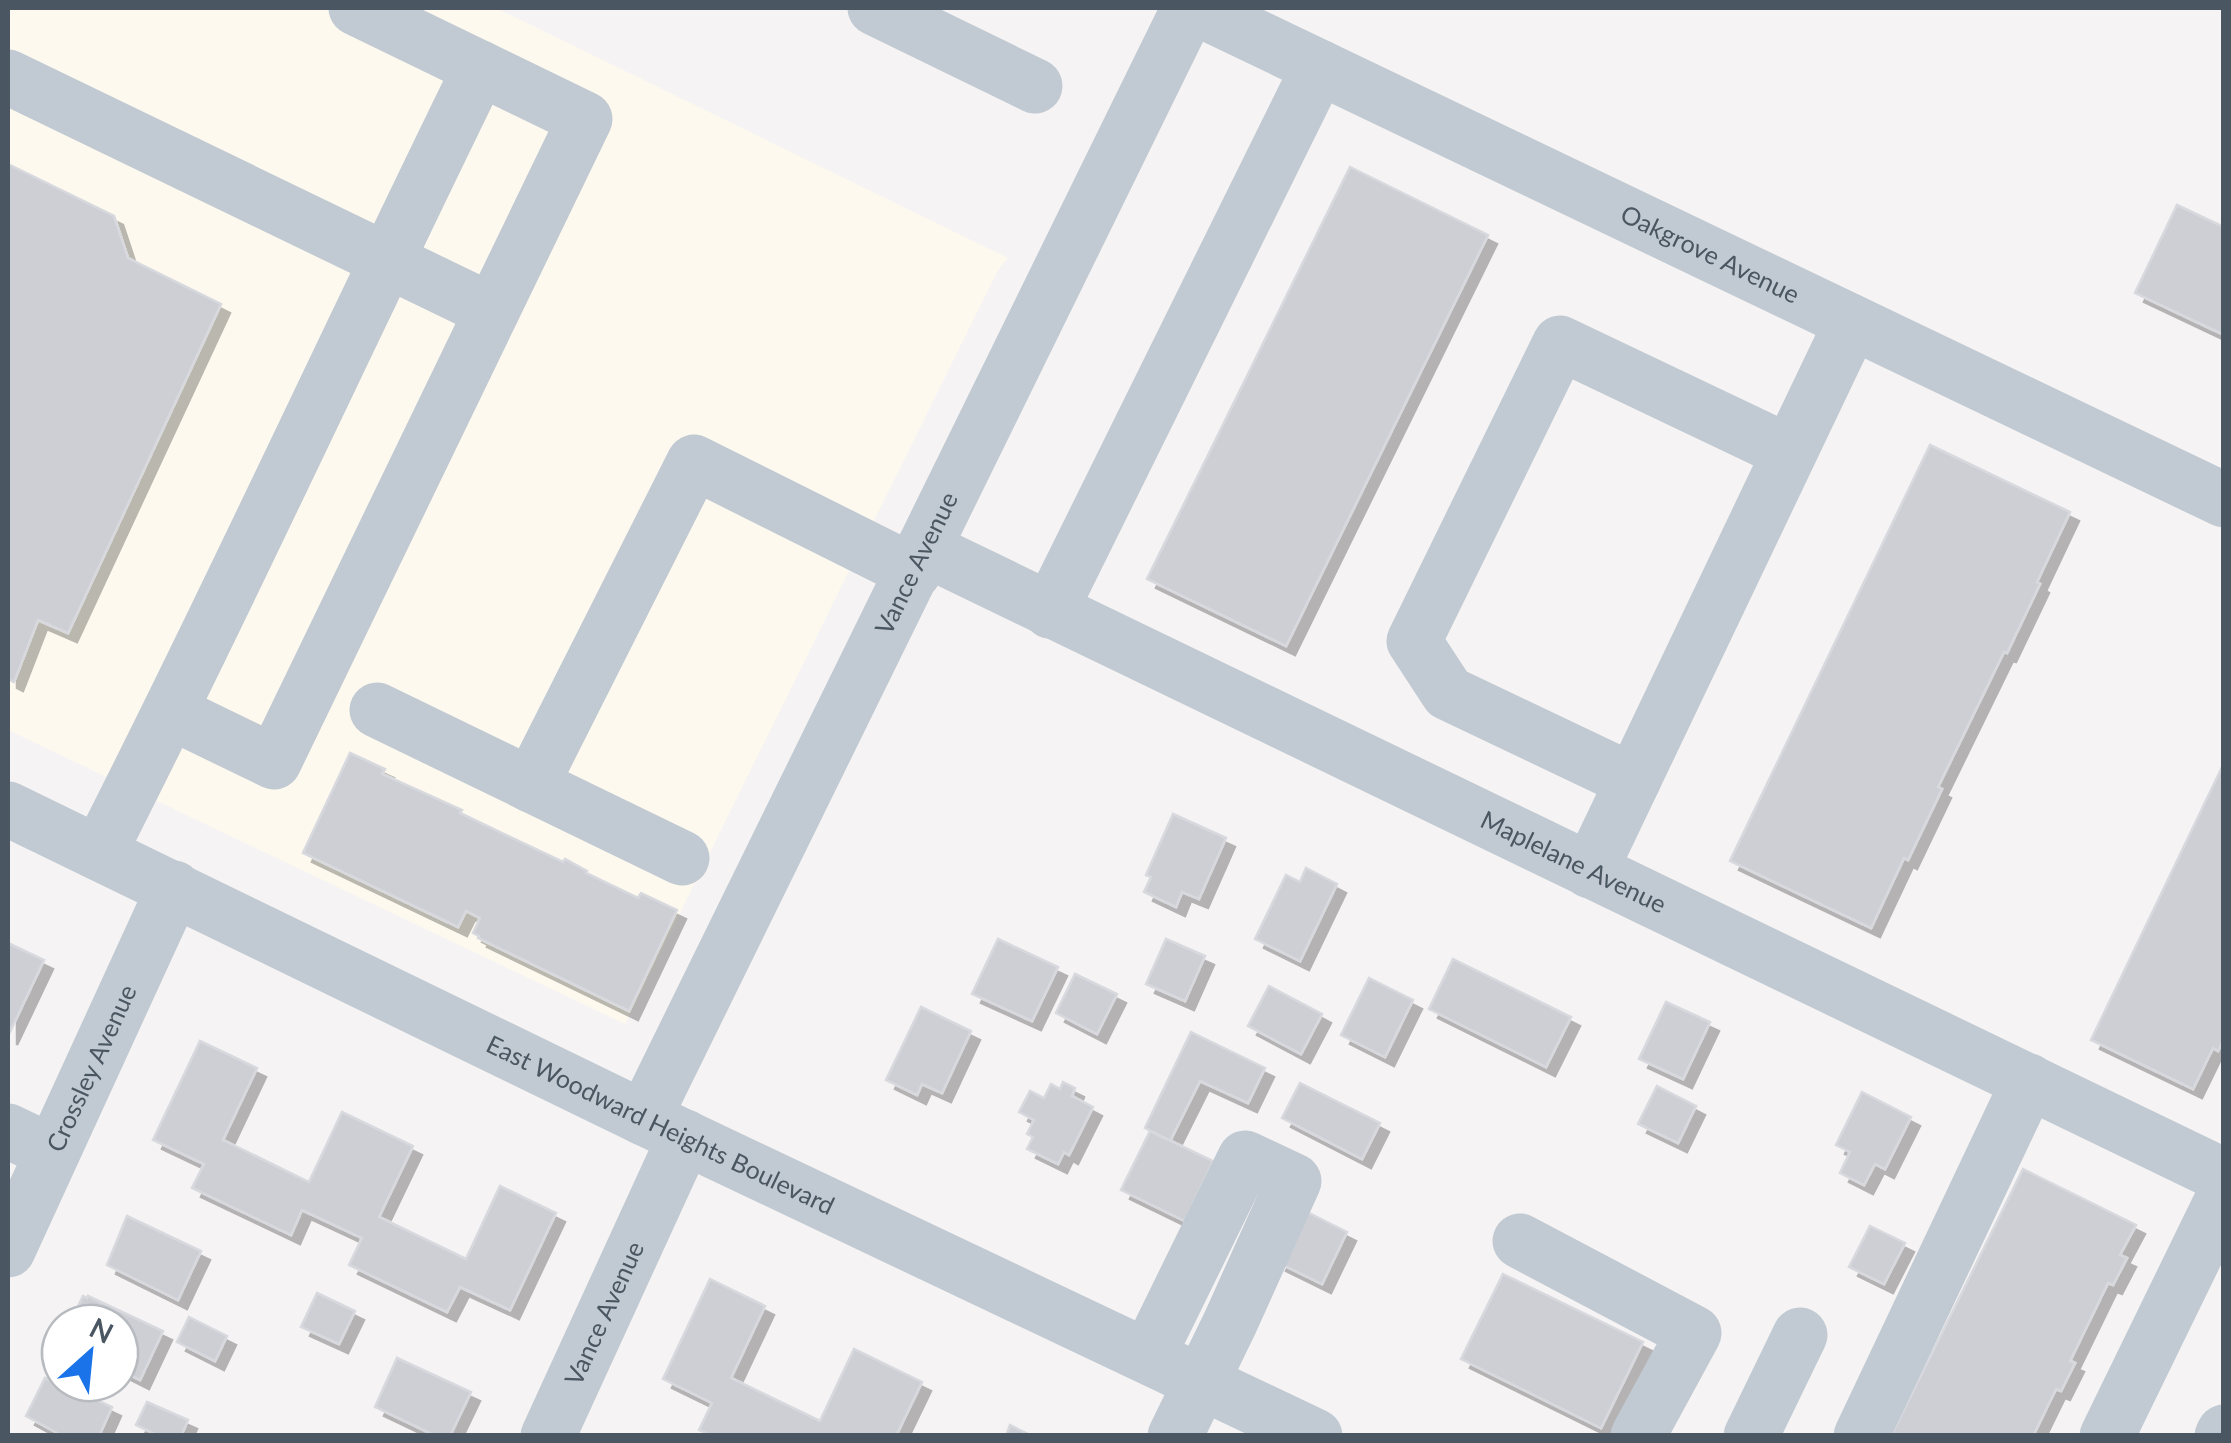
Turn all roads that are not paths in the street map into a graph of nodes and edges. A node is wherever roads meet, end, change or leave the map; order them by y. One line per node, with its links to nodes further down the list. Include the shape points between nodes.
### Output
1 (356, 8): 5 (street)
2 (875, 8): 7 (street)
3 (1192, 8): 4 (street, Oakgrove Avenue); 13 (street, Vance Avenue)
4 (1320, 67): 10 (street, Oakgrove Avenue); 14 (street)
5 (480, 68): 8 (street); 9 (street, via 585,119)
6 (8, 77): 8 (street)
7 (1035, 86)
8 (386, 260): 9 (street); 16 (street)
9 (492, 311): 16 (street, via 274,762)
10 (1852, 322): 11 (street); 12 (street, Oakgrove Avenue)
11 (1789, 452): 17 (street); 17 (street, via 1560,342 1414,641 1448,693)
12 (2224, 500)
13 (919, 560): 14 (street, Maplelane Avenue); 18 (street, Maplelane Avenue, via 694,462); 25 (street, Vance Avenue)
14 (1050, 611): 22 (street, Maplelane Avenue)
15 (376, 710): 18 (street)
16 (170, 712): 20 (street)
17 (1632, 781): 22 (street)
18 (531, 784): 21 (street)
19 (8, 809): 20 (street, East Woodward Heights Boulevard)
20 (100, 852): 23 (street, East Woodward Heights Boulevard)
21 (682, 858)
22 (1590, 870): 24 (street, Maplelane Avenue)
23 (174, 888): 25 (street, East Woodward Heights Boulevard); 26 (street, Crossley Avenue)
24 (2029, 1081): 27 (street, Maplelane Avenue); 39 (street)
25 (664, 1128): 32 (street, East Woodward Heights Boulevard); 34 (street, Vance Avenue)
26 (30, 1141): 30 (street, Crossley Avenue)
27 (2224, 1176)
28 (2224, 1196): 40 (street)
29 (1520, 1241): 37 (street, via 1694,1332)
30 (8, 1250)
31 (1800, 1335): 38 (street)
32 (1148, 1356): 33 (street, East Woodward Heights Boulevard); 33 (street, via 1245,1158 1294,1181)
33 (1202, 1382): 35 (street); 36 (street, East Woodward Heights Boulevard)
34 (548, 1436)
35 (1175, 1436)
36 (1316, 1436)
37 (1638, 1436)
38 (1752, 1436)
39 (1861, 1436)
40 (2108, 1436)

